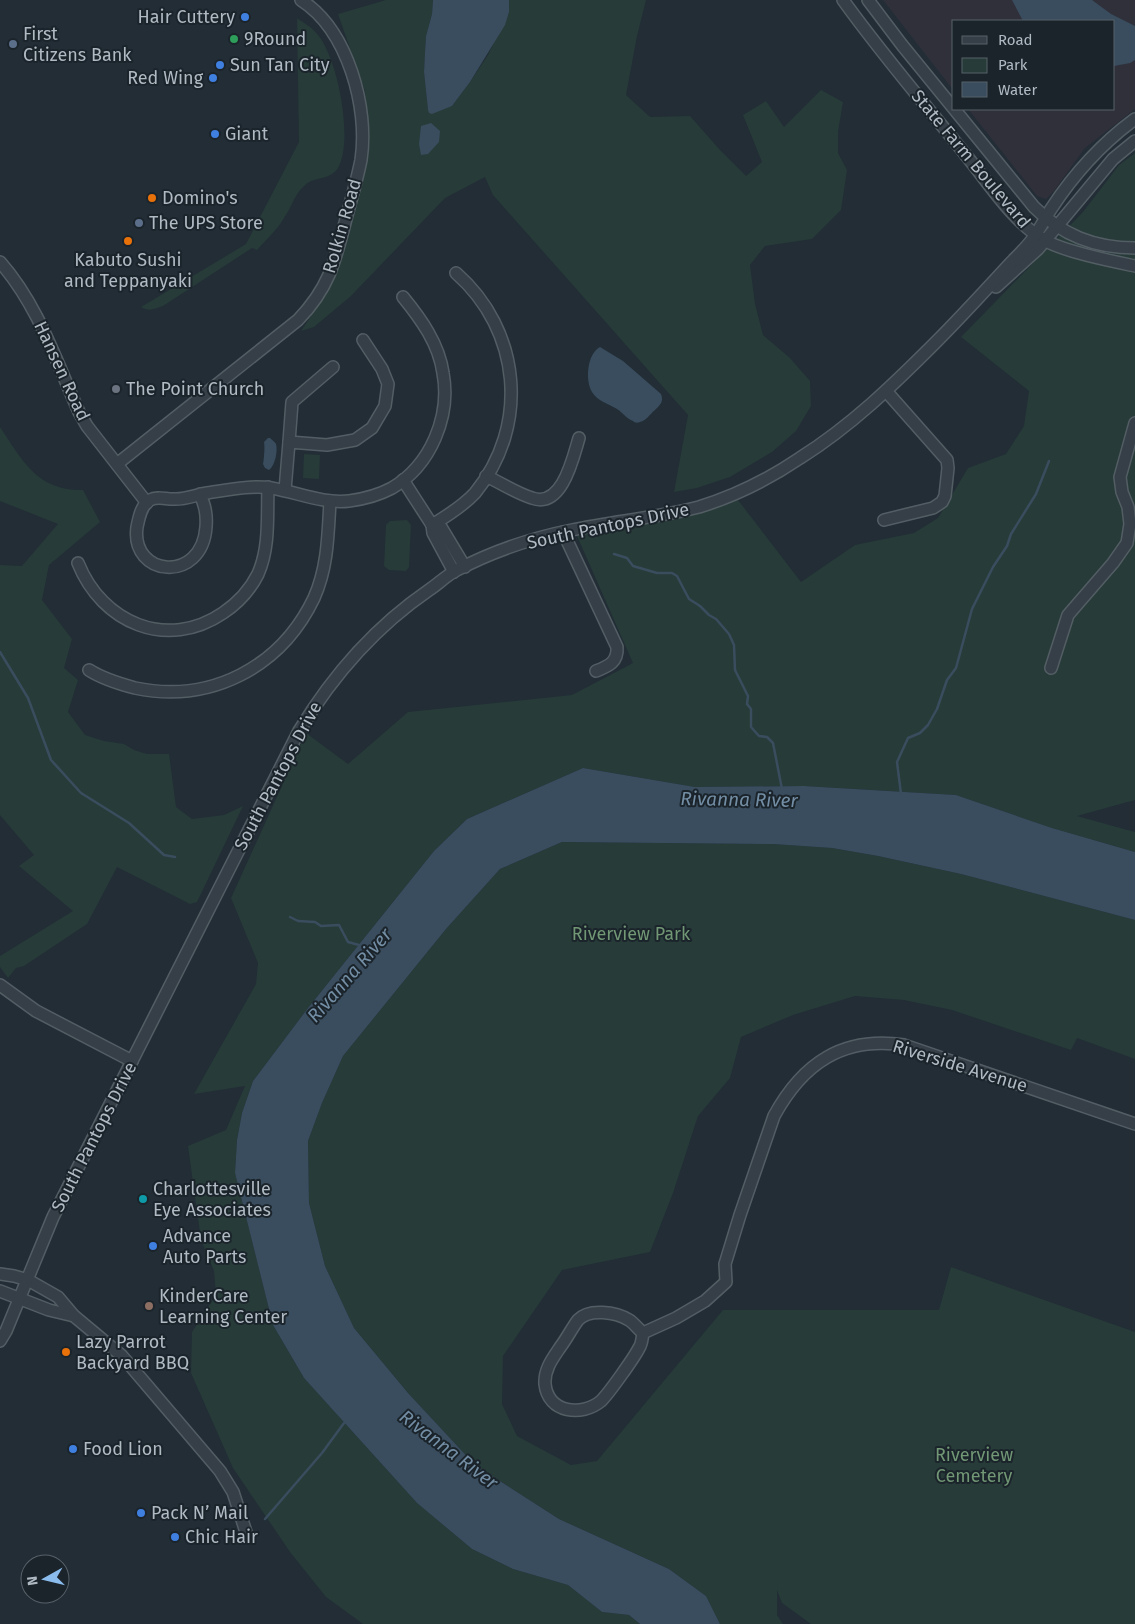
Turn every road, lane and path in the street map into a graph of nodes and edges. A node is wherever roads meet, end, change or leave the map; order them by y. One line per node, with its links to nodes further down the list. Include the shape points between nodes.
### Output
1 (301, 0): 22 (street, Rolkin Road, via 320,15 340,47 355,80 360,107 360,161 331,272 316,301 298,320)
2 (843, 0): 10 (street, State Farm Boulevard, via 1018,219)
3 (868, 0): 4 (street, State Farm Boulevard)
4 (952, 107)
5 (954, 110): 8 (street, State Farm Boulevard)
6 (1135, 120): 8 (street, via 1099,149)
7 (1135, 141): 9 (street, via 1113,159)
8 (1046, 218): 9 (street, State Farm Boulevard); 10 (street)
9 (1057, 227): 10 (street); 11 (street, State Farm Boulevard, via 1103,245)
10 (1041, 238): 13 (street, State Farm Boulevard, via 1060,247); 18 (street, South Pantops Drive, via 1010,276 971,307)
11 (1135, 248)
12 (0, 262): 22 (street, Hansen Road, via 31,306 87,426)
13 (1135, 266)
14 (456, 273): 23 (street, via 491,314 503,340 511,375 508,425)
15 (403, 296): 24 (street, via 425,326 439,356 445,401 439,427 428,451)
16 (363, 340): 21 (street, via 388,384 385,406 372,428 355,440 326,445)
17 (334, 367): 21 (street, via 292,402)
18 (886, 391): 30 (street, via 947,460 948,468 945,496 937,506); 32 (street, South Pantops Drive, via 825,441 744,490 696,507)
19 (1135, 423): 36 (street, via 1120,477 1130,524 1126,543 1068,615)
20 (579, 438): 23 (street, via 559,489 545,499 532,499)
21 (289, 442): 26 (street)
22 (117, 464): 29 (street, Hansen Road)
23 (486, 476): 31 (street, via 467,500)
24 (403, 480): 28 (street, via 369,497); 31 (street)
25 (268, 487): 26 (street); 27 (street); 33 (street, via 266,546 258,574 238,602 201,626 175,631 130,621 97,597)
26 (285, 490): 28 (street)
27 (200, 494): 29 (street, via 186,499 157,498); 29 (street, via 207,516 204,540 195,557 180,566 156,565 140,550 137,531)
28 (330, 501): 37 (street, via 326,558 314,596 297,627 257,666 220,684 181,692 126,686)
29 (146, 502)
30 (884, 520)
31 (432, 525): 34 (street, via 441,527); 35 (street)
32 (563, 532): 34 (street, South Pantops Drive, via 492,554); 38 (street, via 617,647 613,662)
33 (78, 563)
34 (465, 567): 35 (street, South Pantops Drive)
35 (454, 572): 40 (street, South Pantops Drive, via 412,601 369,639 315,705)
36 (1051, 668)
37 (89, 670)
38 (596, 671)
39 (0, 985): 40 (street, via 36,1011)
40 (132, 1061): 43 (street, South Pantops Drive, via 53,1217)
41 (1135, 1124): 47 (street, Riverside Avenue, via 904,1045 874,1043 841,1050 812,1066 774,1116 725,1264 726,1282 706,1301)
42 (0, 1274): 43 (street)
43 (28, 1280): 45 (street, South Pantops Drive); 46 (street, via 58,1296)
44 (0, 1291): 45 (street)
45 (20, 1298): 46 (street); 48 (street, South Pantops Drive)
46 (74, 1316): 49 (street, via 122,1356 214,1465 233,1492)
47 (643, 1333): 47 (street, via 630,1320 614,1313 591,1314 579,1319 548,1365 545,1384 549,1396 568,1410 579,1412 593,1408 640,1347)
48 (0, 1341)
49 (246, 1532)

